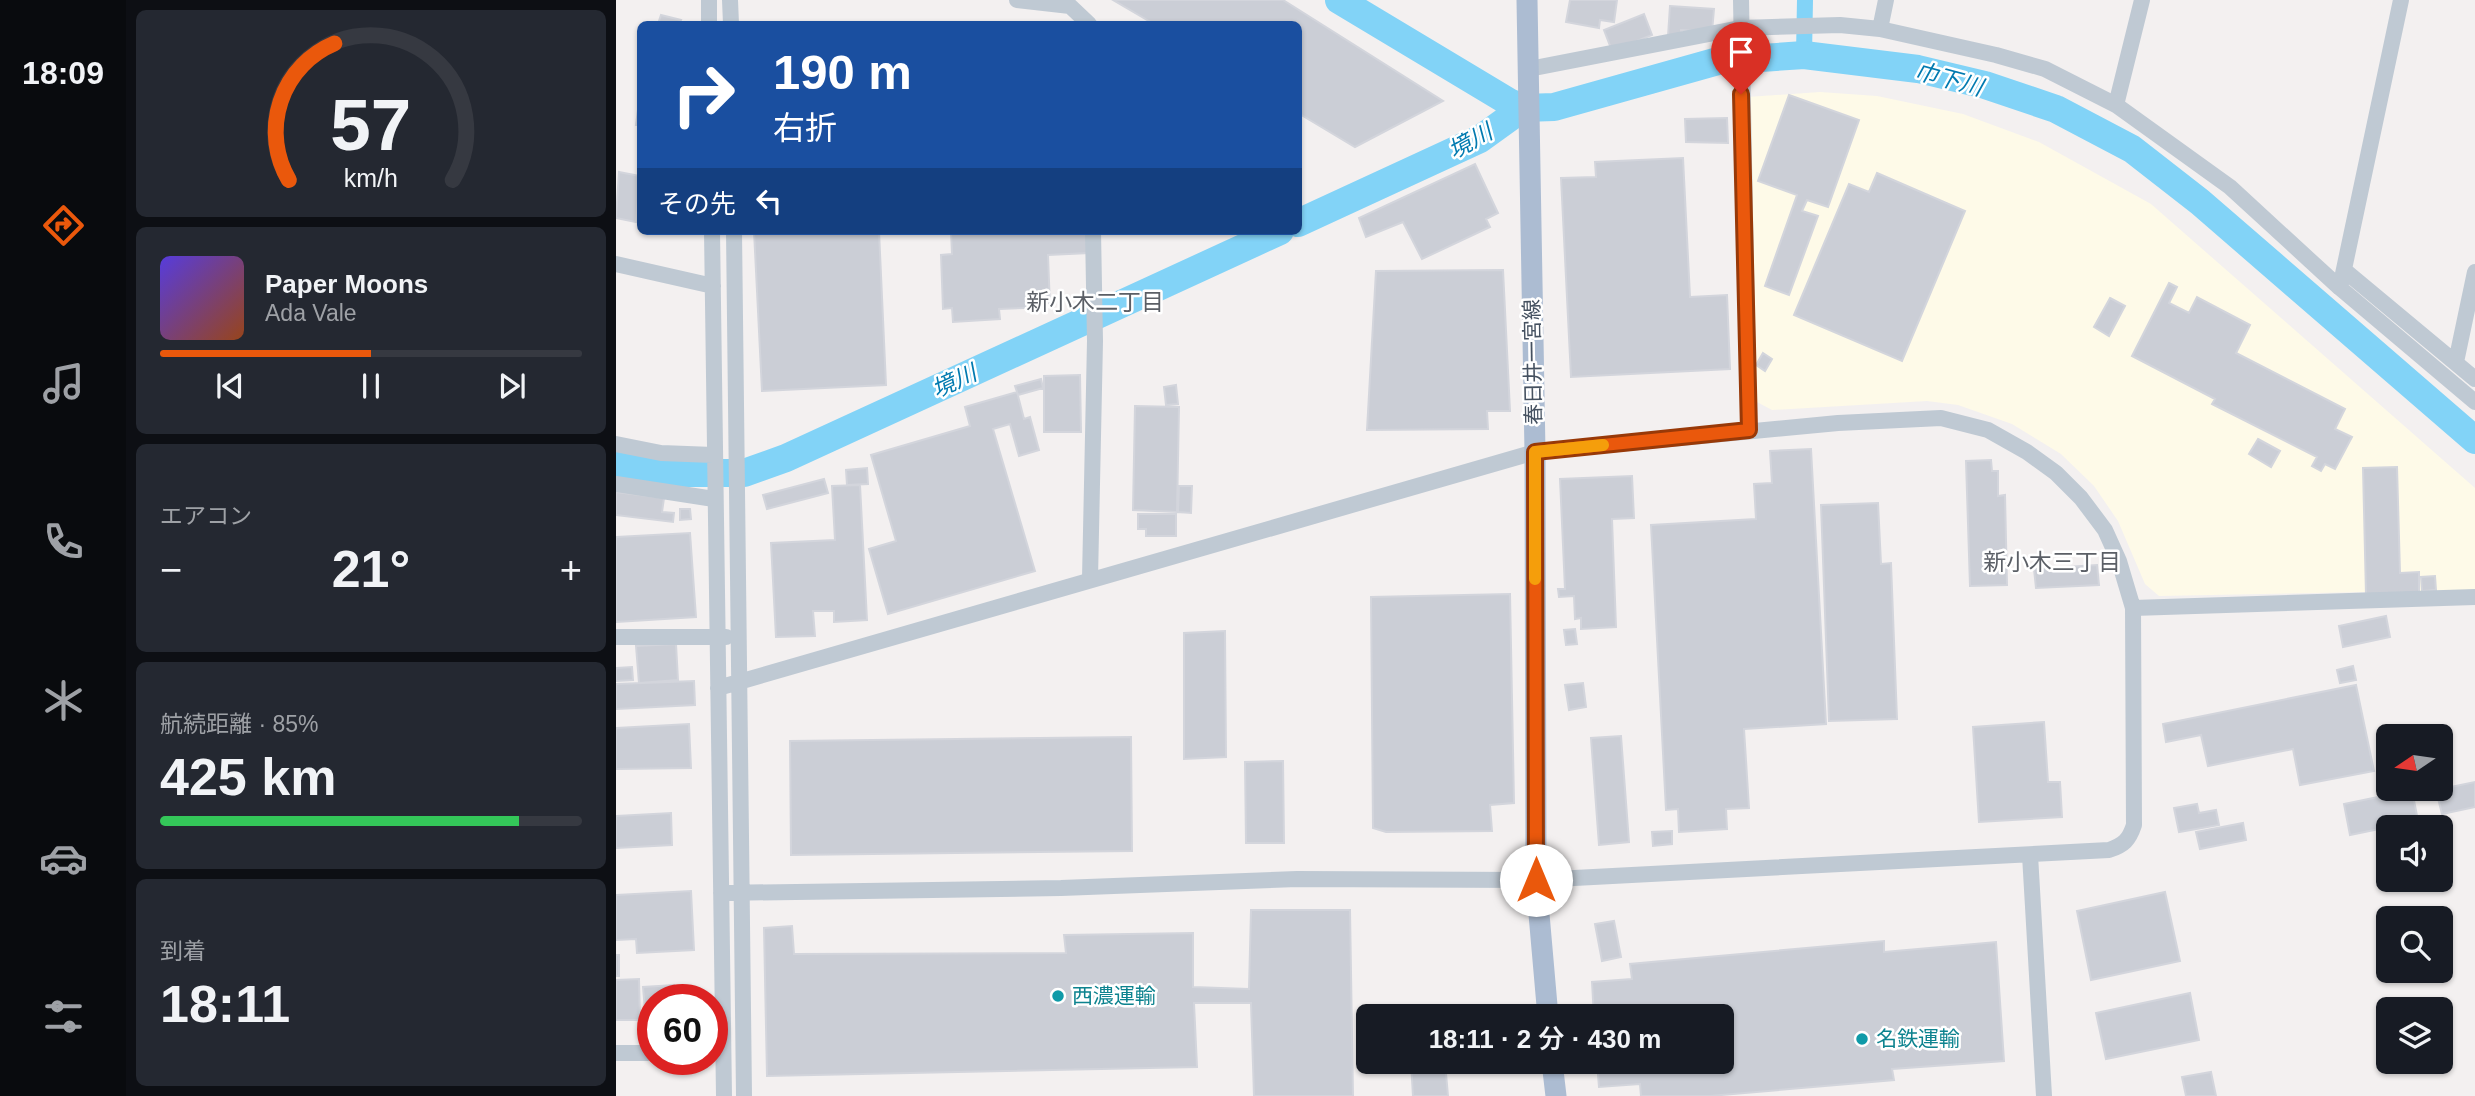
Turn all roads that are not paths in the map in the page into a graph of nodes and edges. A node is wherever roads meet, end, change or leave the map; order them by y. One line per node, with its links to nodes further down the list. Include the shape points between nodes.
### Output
1 (709, 0): 9 (street)
2 (730, 0): 10 (street)
3 (1017, 0): 11 (street, via 1070,6)
4 (1527, 0): 14 (main road, 春日井一宮線)
5 (1741, 0): 13 (street)
6 (1886, 0): 12 (street)
7 (2142, 0): 15 (street)
8 (2400, 0): 20 (street)
9 (709, 21)
10 (731, 21)
11 (1086, 21)
12 (1880, 29): 13 (street, via 1840,25); 15 (street, via 2045,69)
13 (1739, 32): 14 (street); 27 (street)
14 (1529, 74): 29 (main road, 春日井一宮線)
15 (2116, 105): 23 (street, via 2230,187)
16 (712, 235): 22 (street)
17 (734, 235): 36 (street)
18 (1093, 235): 33 (street)
19 (616, 264): 22 (street)
20 (2344, 270): 23 (street); 24 (street)
21 (2475, 272): 24 (street)
22 (713, 286): 30 (street)
23 (2340, 288): 26 (street)
24 (2456, 362): 25 (street)
25 (2475, 379)
26 (2475, 402)
27 (1749, 430): 29 (street); 35 (street, via 1928,417 1988,430 2056,473 2081,498 2105,530)
28 (616, 444): 30 (street, via 661,453)
29 (1535, 452): 33 (street); 42 (main road, 春日井一宮線)
30 (713, 455): 32 (street)
31 (616, 484): 32 (street)
32 (714, 499): 38 (street)
33 (1090, 579): 39 (street)
34 (2475, 597): 35 (street)
35 (2133, 608): 41 (street, via 2135,810 2130,837 2109,850)
36 (737, 637): 38 (street); 39 (street)
37 (616, 638): 38 (street)
38 (717, 638): 40 (street)
39 (738, 683): 40 (street); 43 (street)
40 (718, 688): 44 (street)
41 (2030, 855): 42 (street); 56 (street)
42 (1536, 880): 43 (street, via 1297,879); 46 (main road, 春日井一宮線)
43 (741, 892): 44 (street); 48 (street)
44 (722, 893): 45 (street)
45 (720, 984)
46 (1547, 1004)
47 (728, 1052): 48 (street)
48 (743, 1052): 54 (street)
49 (616, 1053): 50 (street)
50 (637, 1053)
51 (1553, 1074): 55 (main road)
52 (721, 1075): 53 (street)
53 (724, 1096)
54 (744, 1096)
55 (1556, 1096)
56 (2044, 1096)

